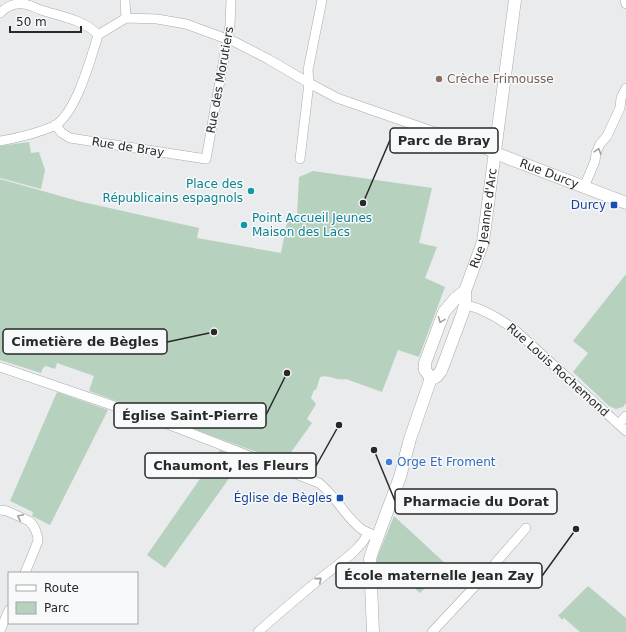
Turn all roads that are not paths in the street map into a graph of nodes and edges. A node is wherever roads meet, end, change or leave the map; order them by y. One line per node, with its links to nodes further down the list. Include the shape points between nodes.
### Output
1 (125, 0): 8 (street)
2 (231, 0): 10 (street, Rue des Morutiers)
3 (322, 0): 11 (street, via 308,70)
4 (515, 0): 15 (street, Rue Jeanne d'Arc)
5 (624, 0): 6 (street)
6 (626, 4)
7 (0, 13): 9 (street, via 12,5 23,4 76,22 94,30)
8 (126, 18): 9 (street); 10 (street, via 157,19 186,24)
9 (98, 35): 13 (street, via 80,90 66,114)
10 (228, 39): 11 (street); 16 (street, Rue des Morutiers)
11 (309, 83): 15 (street, via 337,98); 17 (street)
12 (626, 88): 18 (street, one-way to 12, via 596,161 600,144 607,136 620,108)
13 (55, 125): 14 (street); 16 (street, Rue de Bray, via 70,138)
14 (0, 141)
15 (495, 153): 18 (street, Rue Durcy); 20 (street, Rue Jeanne d'Arc, via 483,242)
16 (206, 159)
17 (300, 159)
18 (584, 187): 19 (street, Rue Durcy)
19 (626, 204)
20 (465, 291): 21 (street, Rue Jeanne d'Arc); 23 (street, Rue Jeanne d'Arc, one-way to 23, via 444,312 425,363 425,370)
21 (465, 305): 23 (street, Rue Jeanne d'Arc, via 441,371 436,377); 25 (street, Rue Louis Rochemond, via 497,317 515,330)
22 (0, 367): 29 (street, via 170,425 319,483 358,526)
23 (431, 378): 29 (street, Rue Jeanne d'Arc, via 400,476)
24 (626, 416): 25 (street)
25 (619, 424): 26 (street, Rue Louis Rochemond)
26 (626, 431)
27 (0, 510): 30 (street, one-way to 27, via 38,537 29,521)
28 (526, 528): 35 (street)
29 (372, 535): 33 (street, one-way to 29); 34 (street, Rue Jeanne d'Arc, via 370,559)
30 (25, 572)
31 (8, 612): 32 (street)
32 (0, 631)
33 (258, 632)
34 (373, 632)
35 (432, 632)

